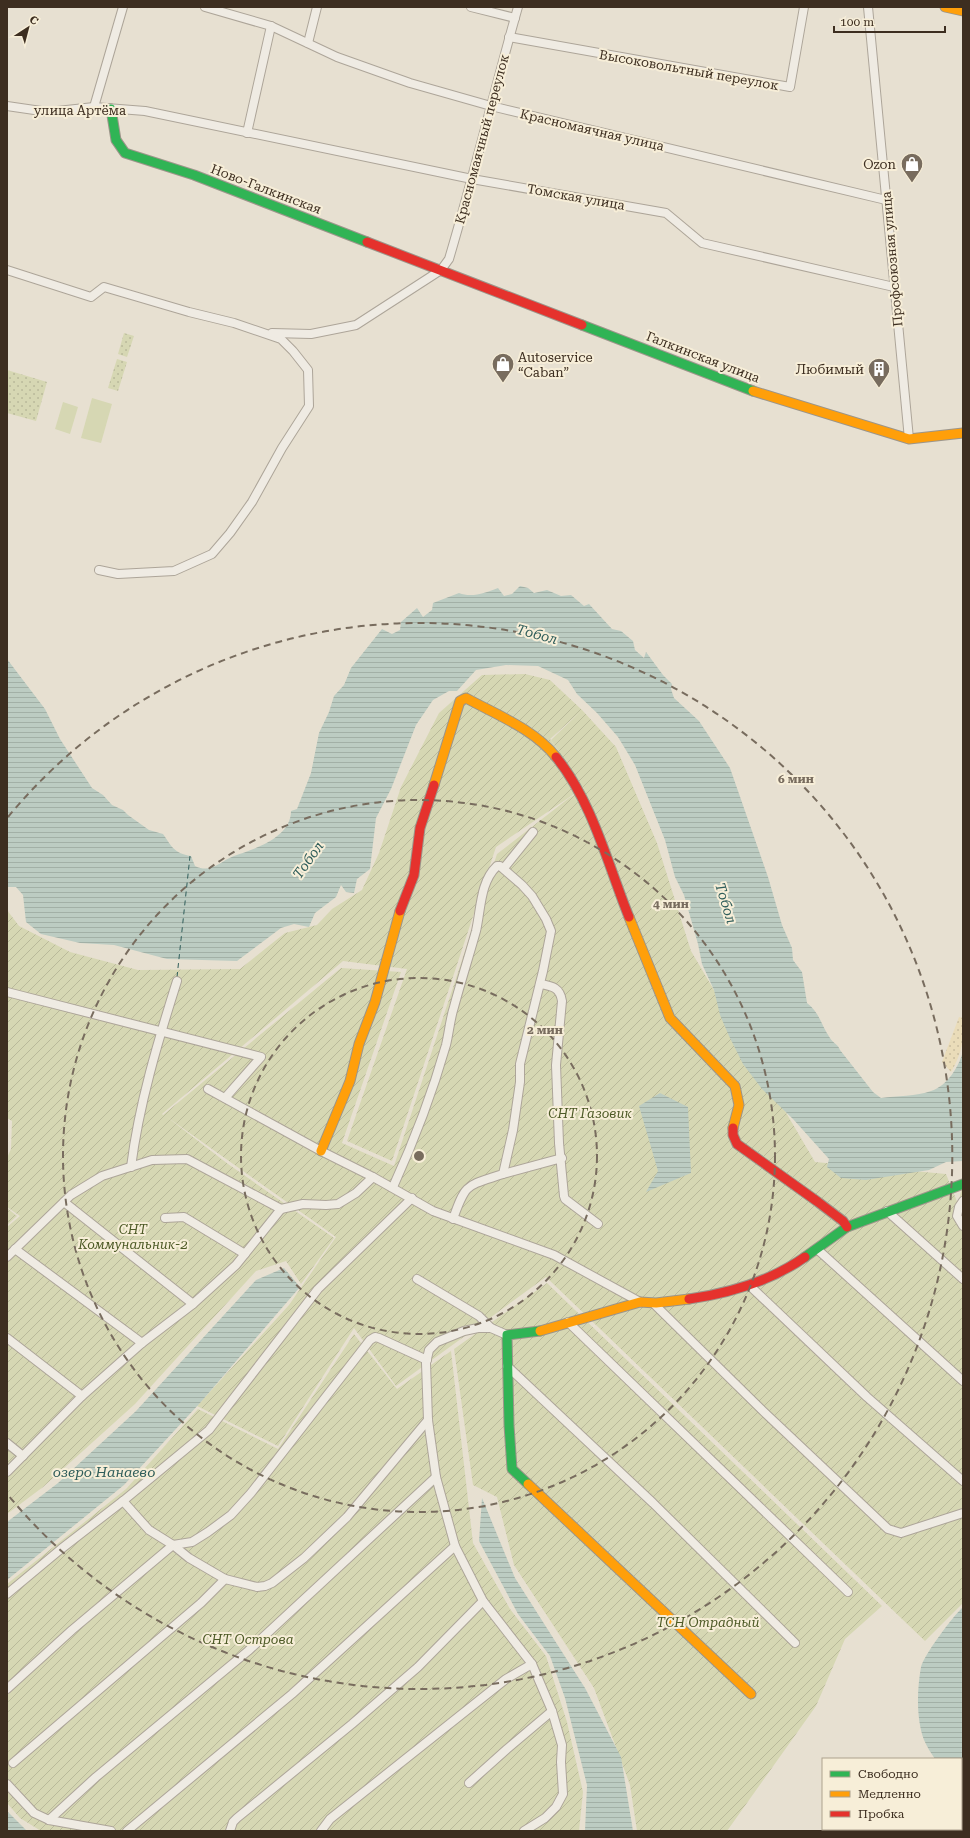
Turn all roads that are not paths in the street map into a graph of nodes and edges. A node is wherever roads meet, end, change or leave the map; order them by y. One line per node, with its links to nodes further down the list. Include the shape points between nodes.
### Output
1 (123, 7): 16 (street)
2 (206, 7): 11 (street, Красномаячная улица)
3 (317, 7): 13 (street)
4 (471, 7): 10 (street)
5 (518, 7): 10 (street, Красномаячный переулок)
6 (804, 7): 12 (street, Высоковольтный переулок, via 790,87)
7 (868, 7): 20 (street, Профсоюзная улица)
8 (945, 7): 9 (street)
9 (963, 11)
10 (515, 18): 12 (street, Красномаячный переулок)
11 (271, 26): 13 (street, Красномаячная улица); 18 (street)
12 (509, 37): 15 (street, Красномаячный переулок)
13 (305, 42): 15 (street, Красномаячная улица, via 337,57 410,83)
14 (7, 106): 16 (street, улица Артёма, via 48,112)
15 (491, 106): 19 (street, Красномаячный переулок); 20 (street, Красномаячная улица)
16 (94, 107): 17 (street, улица Артёма)
17 (111, 109): 18 (street, улица Артёма, via 145,111); 22 (street, Ново-Галкинская, via 116,140 125,153 194,175)
18 (247, 133): 19 (street, Томская улица)
19 (472, 179): 22 (street, Красномаячный переулок, via 449,259); 23 (street, Томская улица, via 666,212 702,243)
20 (886, 200): 23 (street, Профсоюзная улица)
21 (7, 270): 24 (street, via 91,297 104,287)
22 (441, 270): 24 (street, via 356,325 311,334); 26 (street, Галкинская улица, via 756,392)
23 (894, 287): 26 (street, Профсоюзная улица)
24 (264, 333): 27 (street, via 281,339 308,370 309,406 252,502 212,554 174,571 118,574)
25 (963, 433): 26 (street, Галкинская улица)
26 (909, 439)
27 (99, 570)
28 (533, 832): 29 (street)
29 (504, 868): 31 (street, via 532,896 551,931); 42 (street, via 497,866 487,879 476,930 436,1077 423,1117)
30 (177, 981): 33 (street)
31 (540, 984): 37 (street, via 557,989 561,993 556,1065 559,1143); 39 (street, via 520,1064 513,1130)
32 (7, 992): 33 (street)
33 (161, 1031): 35 (street, via 261,1057); 38 (street, via 136,1130)
34 (208, 1089): 35 (street)
35 (225, 1098): 36 (street)
36 (321, 1151): 40 (street); 52 (street, via 350,1081 359,1044 386,964 396,920 414,875 420,828 460,701 466,698 522,728 543,743 570,774 597,832 670,1018 735,1086 739,1106 732,1133 737,1144 843,1221)
37 (562, 1158): 39 (street); 50 (street, via 565,1199)
38 (131, 1167): 45 (street, via 102,1176); 46 (street, via 152,1160 187,1159)
39 (503, 1174): 49 (street, via 469,1186 460,1199)
40 (373, 1177): 42 (street); 46 (street, via 356,1193 338,1204 303,1204)
41 (963, 1184): 47 (street)
42 (393, 1187): 43 (street)
43 (412, 1198): 49 (street); 78 (street, via 318,1289 209,1430)
44 (963, 1201): 51 (street, via 957,1216)
45 (64, 1202): 53 (street); 62 (street)
46 (282, 1209): 55 (street)
47 (887, 1211): 52 (street); 58 (street)
48 (165, 1218): 55 (street, via 184,1217)
49 (453, 1219): 60 (street, via 554,1256)
50 (598, 1224)
51 (963, 1226)
52 (846, 1227): 54 (street)
53 (14, 1249): 56 (street); 67 (street)
54 (816, 1249): 59 (street, via 790,1266); 70 (street)
55 (245, 1254): 62 (street)
56 (7, 1257)
57 (417, 1279): 64 (street, via 479,1316)
58 (963, 1279)
59 (749, 1285): 61 (street, via 728,1291); 77 (street, via 867,1397)
60 (640, 1302): 61 (street); 63 (street)
61 (653, 1303): 79 (street, via 888,1529 901,1533)
62 (193, 1304): 67 (street)
63 (568, 1322): 65 (street, via 538,1331); 83 (street)
64 (491, 1328): 65 (street); 68 (street, via 464,1331 437,1342 430,1350)
65 (507, 1335): 69 (street)
66 (7, 1338): 71 (street)
67 (142, 1343): 71 (street)
68 (427, 1360): 72 (street); 80 (street, via 374,1337 231,1515 192,1542)
69 (507, 1366): 86 (street, via 653,1503); 89 (street, via 512,1469)
70 (963, 1381)
71 (82, 1396): 74 (street)
72 (428, 1420): 76 (street); 82 (street, via 347,1517 304,1558 272,1583 257,1586)
73 (7, 1443): 74 (street)
74 (23, 1456): 75 (street)
75 (7, 1472)
76 (436, 1477): 81 (street); 94 (street, via 248,1651 96,1777)
77 (963, 1481)
78 (123, 1501): 80 (street, via 149,1530); 84 (street)
79 (963, 1513)
80 (173, 1545): 82 (street, via 189,1558); 88 (street)
81 (455, 1546): 85 (street); 96 (street, via 292,1694)
82 (225, 1579): 91 (street, via 201,1603)
83 (848, 1592)
84 (7, 1594)
85 (483, 1601): 87 (street); 97 (street, via 418,1667 237,1818)
86 (795, 1643)
87 (532, 1664): 90 (street); 98 (street, via 506,1679 330,1819)
88 (7, 1689)
89 (751, 1694)
90 (552, 1711): 92 (street); 99 (street, via 562,1745 563,1794 556,1808)
91 (13, 1762)
92 (469, 1783)
93 (7, 1784): 94 (street, via 34,1813)
94 (49, 1820): 95 (street)
95 (111, 1831)
96 (127, 1831)
97 (230, 1831)
98 (321, 1831)
99 (524, 1831)

